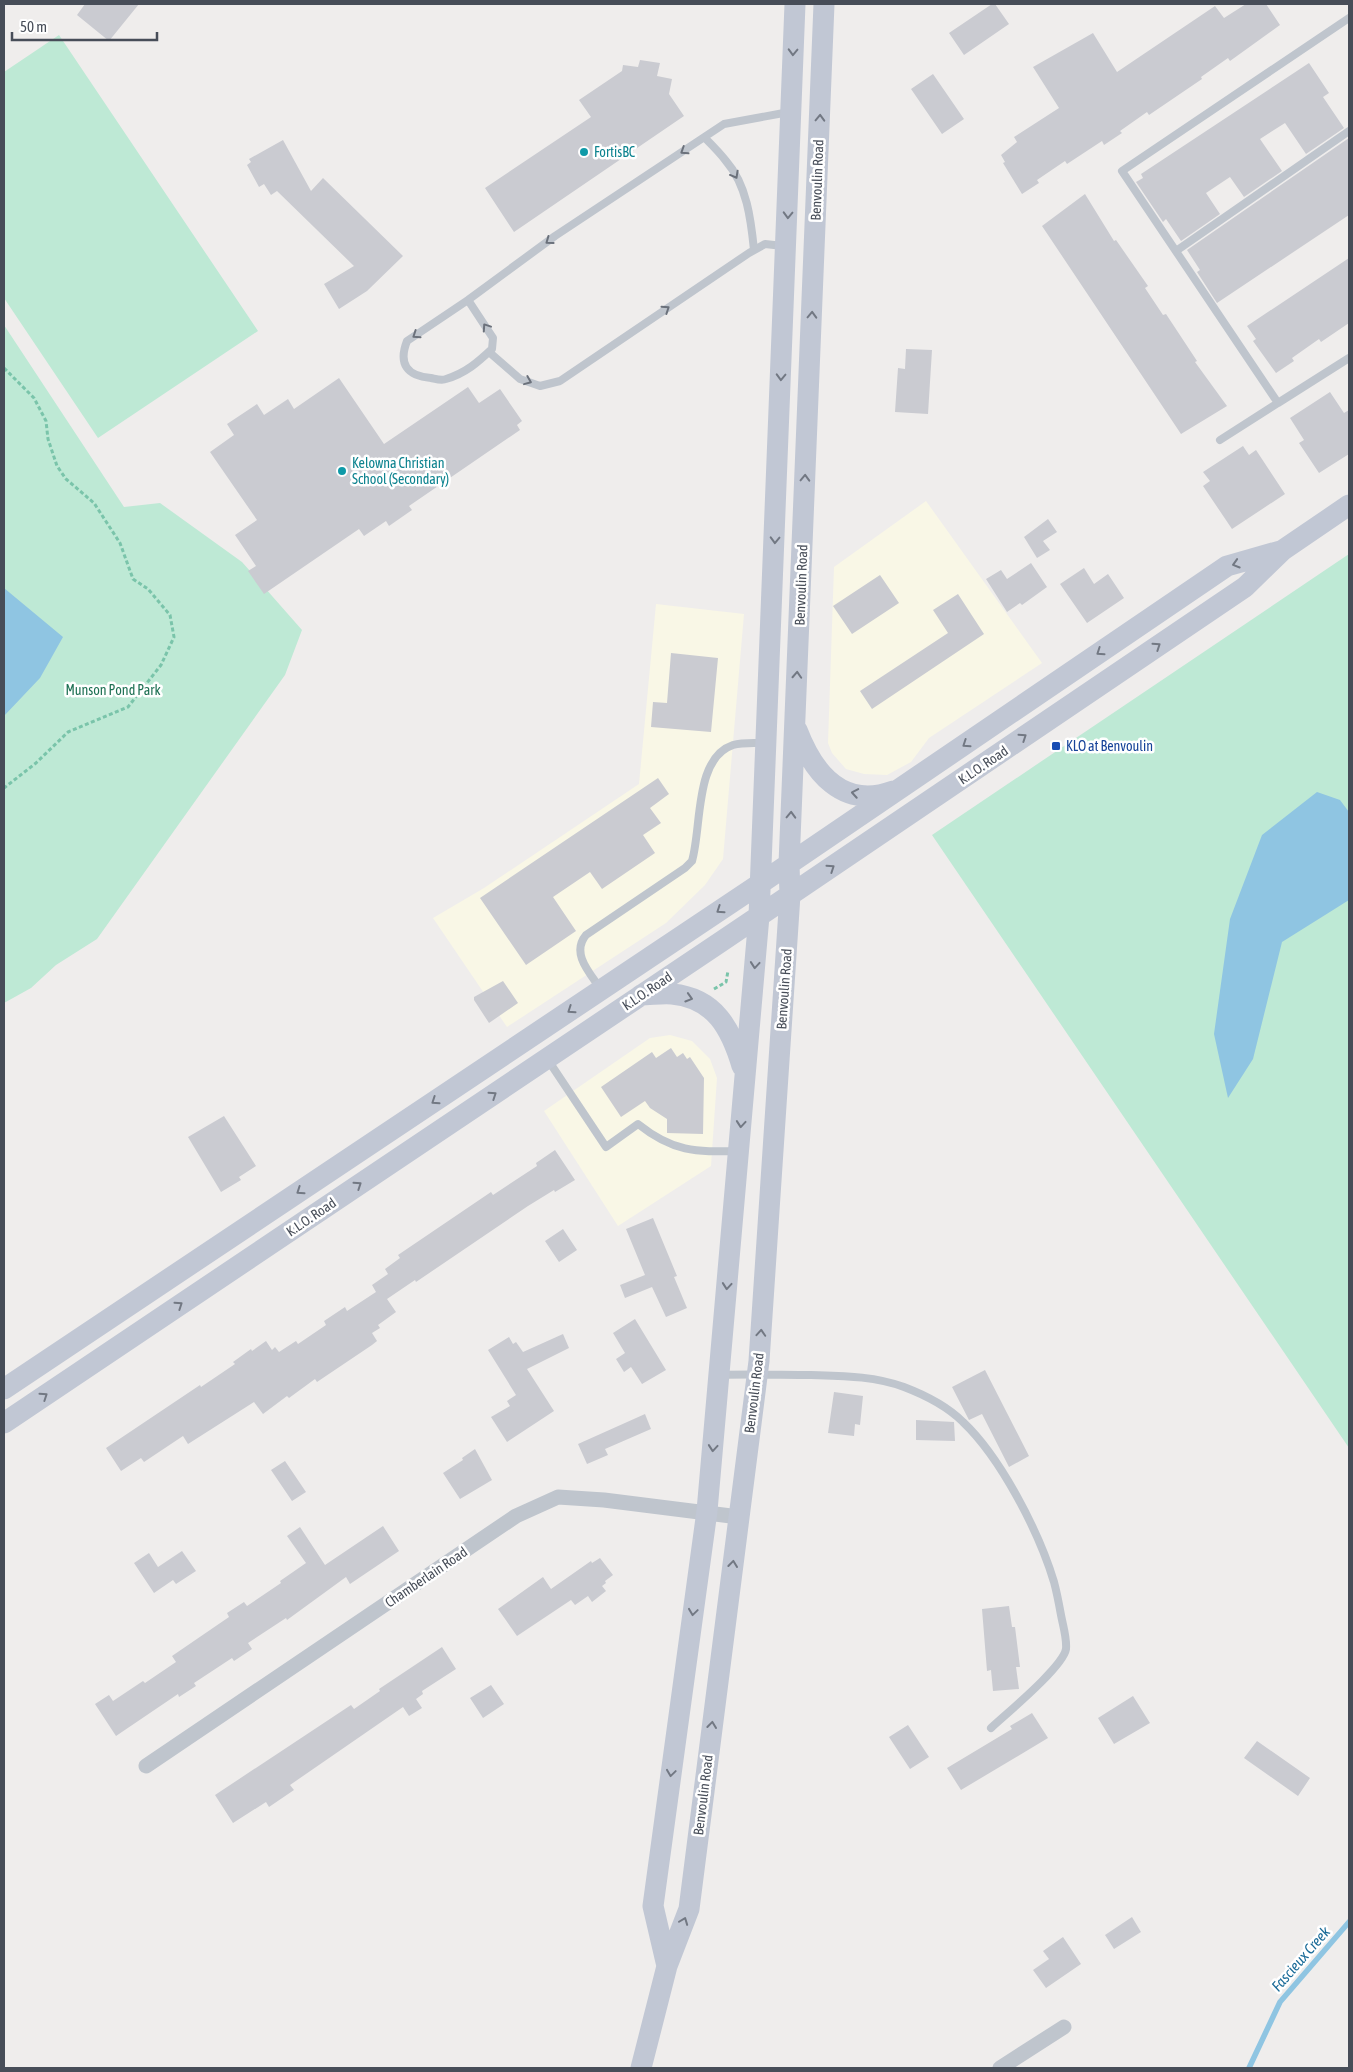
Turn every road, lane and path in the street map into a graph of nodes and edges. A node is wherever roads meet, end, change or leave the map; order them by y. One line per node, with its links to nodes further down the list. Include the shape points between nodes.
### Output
1 (795, 4): 4 (main road, Benvoulin Road, one-way to 4)
2 (824, 4): 18 (main road, Benvoulin Road, one-way to 2)
3 (1349, 18): 9 (lane, via 1122,171)
4 (790, 111): 6 (lane, via 724,124); 7 (main road, Benvoulin Road, one-way to 7)
5 (1349, 131): 9 (lane)
6 (705, 138): 8 (lane, one-way to 8, via 728,162 743,190); 10 (lane, one-way to 10, via 556,236)
7 (786, 246): 8 (lane, via 765,244); 19 (main road, Benvoulin Road, one-way to 19)
8 (754, 250): 11 (lane, one-way to 8, via 520,379 540,386 560,381)
9 (1176, 251): 14 (lane)
10 (468, 300): 11 (lane, one-way to 10, via 493,338); 11 (lane, one-way to 11, via 407,341 402,361 409,371 421,377 444,380 471,369)
11 (489, 352)
12 (1349, 358): 14 (lane)
13 (4, 368): 21 (path, via 34,398 46,421 56,466 66,480 94,503 120,543 133,579 148,589 170,615 174,637 161,665 128,707 68,732)
14 (1278, 402): 15 (lane)
15 (1220, 440)
16 (1349, 505): 17 (main road, K.L.O. Road)
17 (1283, 550): 20 (main road, K.L.O. Road, one-way to 20, via 1228,566); 24 (main road, K.L.O. Road, one-way to 17, via 1245,587)
18 (795, 724): 20 (main road, one-way to 18, via 883,794 866,795 849,793 830,783 813,765); 22 (main road, Benvoulin Road, one-way to 18)
19 (766, 743): 23 (main road, Benvoulin Road); 27 (lane, via 732,745 712,760 706,774 692,861 580,942 580,956)
20 (902, 787): 22 (main road, K.L.O. Road)
21 (4, 788)
22 (789, 864): 23 (main road, K.L.O. Road); 24 (main road, Benvoulin Road)
23 (761, 883): 25 (main road, Benvoulin Road); 27 (main road, K.L.O. Road, one-way to 27)
24 (790, 895): 25 (main road, K.L.O. Road); 33 (main road, Benvoulin Road, one-way to 24)
25 (759, 916): 29 (main road, K.L.O. Road); 31 (main road, Benvoulin Road, one-way to 31)
26 (728, 971): 28 (path, via 726,982)
27 (601, 990): 35 (main road, K.L.O. Road, one-way to 35)
28 (711, 992)
29 (641, 995): 30 (main road, K.L.O. Road); 31 (main road, one-way to 31, via 672,994 711,1007 735,1043)
30 (547, 1059): 32 (lane, via 606,1147 638,1124 655,1138 683,1149); 36 (main road, K.L.O. Road, one-way to 30)
31 (745, 1076): 32 (main road, Benvoulin Road, one-way to 32)
32 (739, 1151): 34 (main road, Benvoulin Road, one-way to 34)
33 (757, 1374): 34 (lane); 38 (main road, Benvoulin Road); 39 (lane, via 862,1377 903,1387 936,1401 963,1422 988,1452 1009,1484 1047,1561 1055,1584 1066,1650 1051,1672)
34 (719, 1376): 37 (main road, Benvoulin Road, one-way to 37)
35 (4, 1389)
36 (4, 1423)
37 (707, 1512): 38 (street, Chamberlain Road); 40 (street, Chamberlain Road, via 558,1497 516,1516); 41 (main road, Benvoulin Road, one-way to 41, via 653,1906)
38 (739, 1517): 41 (main road, Benvoulin Road, one-way to 38, via 689,1909)
39 (991, 1728)
40 (146, 1766)
41 (667, 1966): 43 (main road, Benvoulin Road)
42 (1064, 2027): 44 (street)
43 (641, 2068)
44 (1000, 2068)

